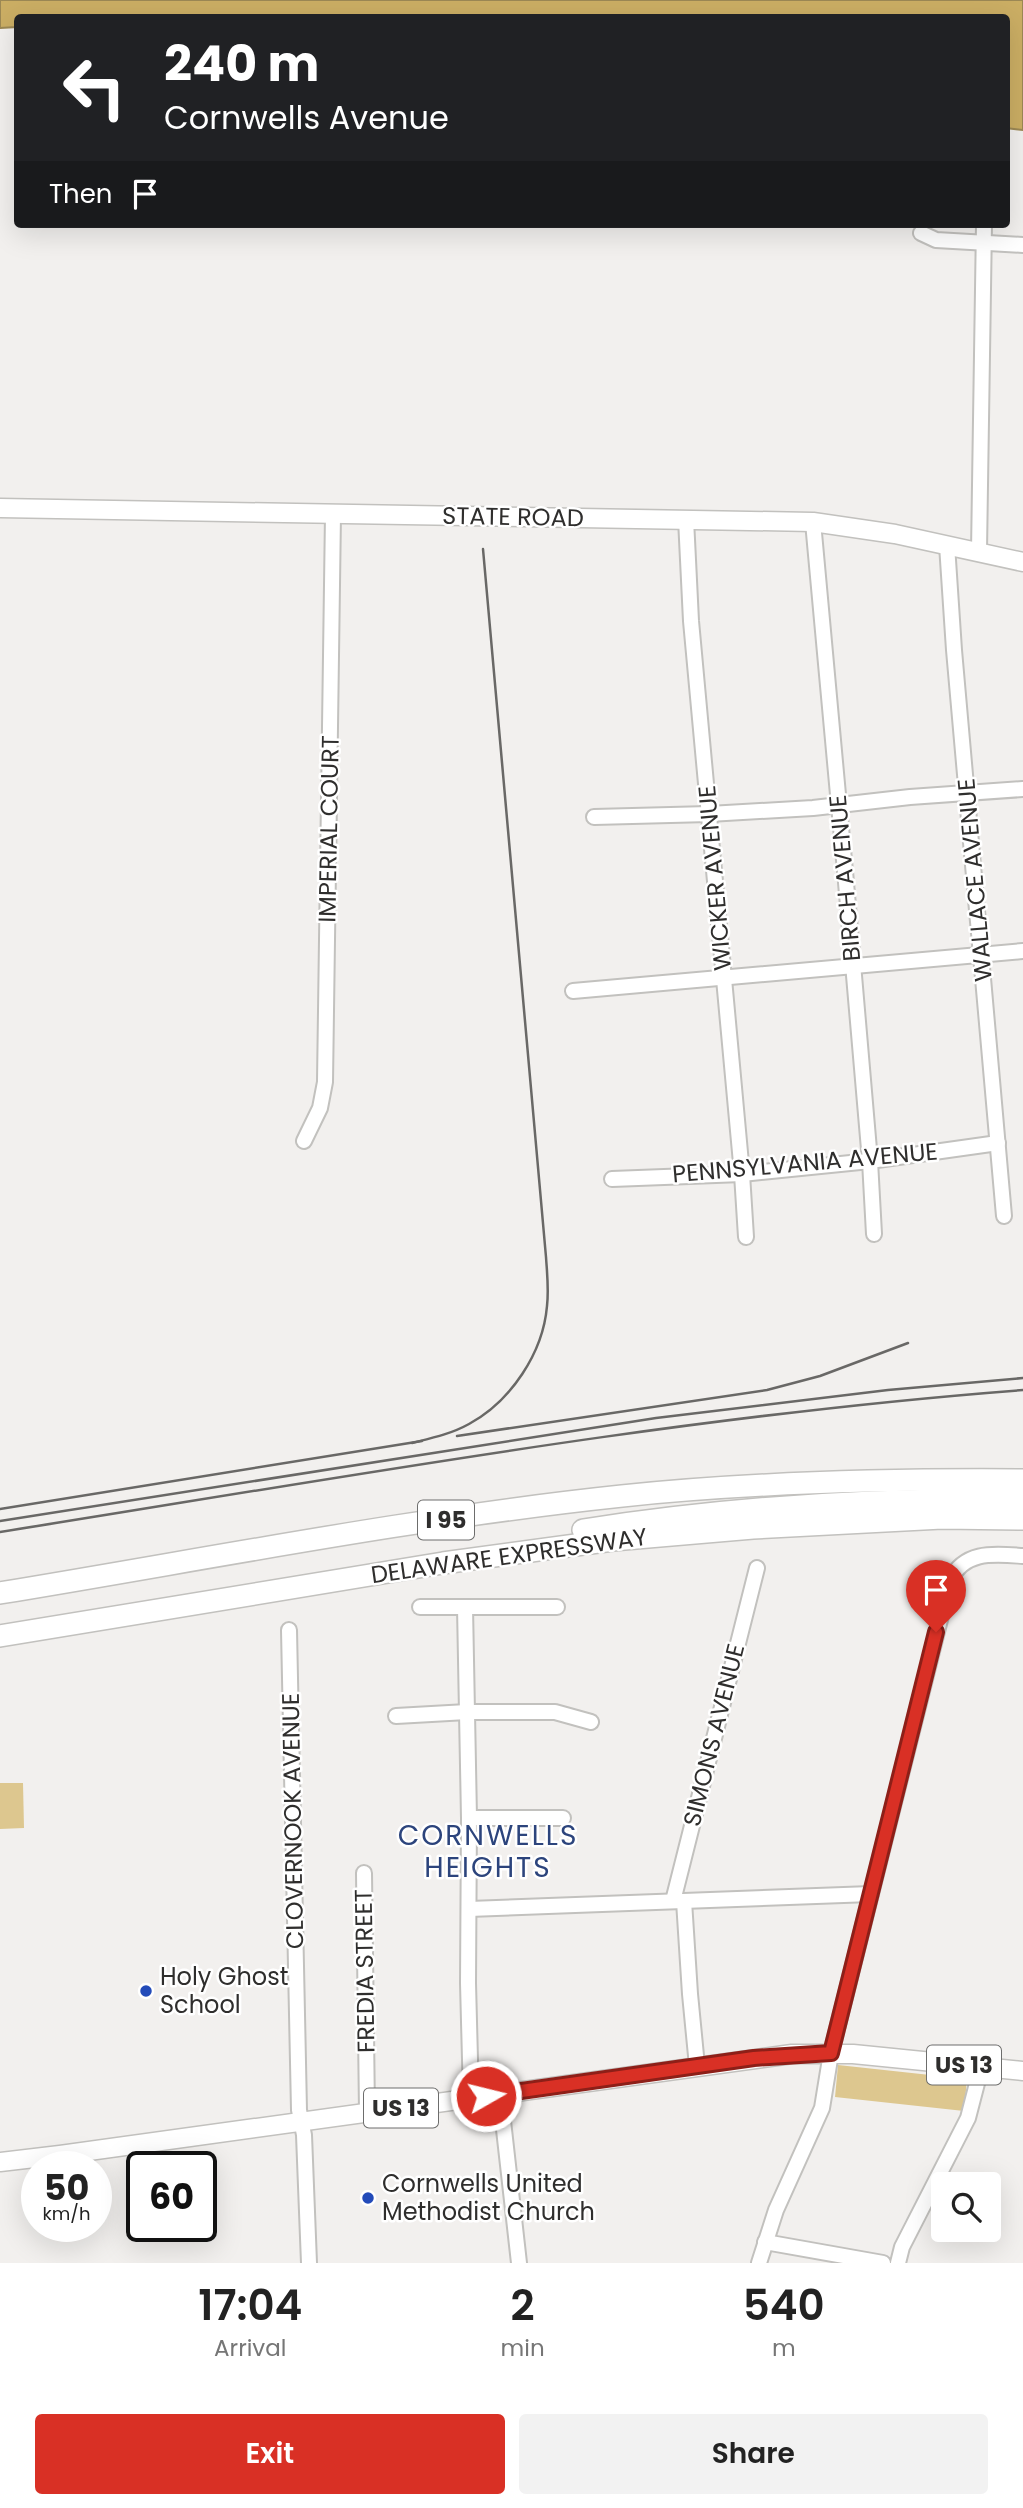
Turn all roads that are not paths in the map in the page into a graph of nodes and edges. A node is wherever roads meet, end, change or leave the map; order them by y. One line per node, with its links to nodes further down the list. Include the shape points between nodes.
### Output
1 (984, 228): 3 (street)
2 (921, 233): 3 (street, via 936,240)
3 (983, 243): 4 (street); 10 (street)
4 (1023, 245)
5 (0, 508): 6 (main road, STATE ROAD)
6 (333, 514): 7 (main road, STATE ROAD); 22 (street, IMPERIAL COURT, via 325,1082 320,1108)
7 (686, 519): 8 (main road, STATE ROAD); 15 (street, WICKER AVENUE)
8 (813, 522): 9 (main road, STATE ROAD); 14 (street, BIRCH AVENUE)
9 (947, 545): 10 (main road, STATE ROAD); 13 (street, WALLACE AVENUE)
10 (979, 551): 11 (main road, STATE ROAD)
11 (1023, 562)
12 (1023, 789): 13 (street)
13 (968, 793): 14 (street); 18 (street, WALLACE AVENUE)
14 (839, 804): 15 (street); 19 (street, BIRCH AVENUE)
15 (709, 814): 16 (street); 20 (street, WICKER AVENUE)
16 (594, 817)
17 (1023, 951): 18 (street)
18 (981, 954): 19 (street); 23 (street, WALLACE AVENUE)
19 (852, 966): 20 (street); 24 (street, BIRCH AVENUE)
20 (724, 978): 21 (street); 25 (street, WICKER AVENUE)
21 (573, 991)
22 (304, 1140)
23 (998, 1143): 24 (street, PENNSYLVANIA AVENUE); 27 (street, WALLACE AVENUE)
24 (870, 1161): 25 (street, PENNSYLVANIA AVENUE); 28 (street, BIRCH AVENUE)
25 (742, 1174): 26 (street, PENNSYLVANIA AVENUE); 29 (street, WICKER AVENUE)
26 (612, 1179)
27 (1004, 1216)
28 (874, 1234)
29 (746, 1237)
30 (1023, 1480): 35 (highway, DELAWARE EXPRESSWAY / I 95, via 815,1482 625,1496 404,1526)
31 (1023, 1500): 36 (highway, via 830,1502 677,1516 331,1571)
32 (1023, 1519): 36 (highway, DELAWARE EXPRESSWAY / I 95, via 942,1518 625,1539)
33 (1023, 1556): 48 (street, via 986,1554 954,1571)
34 (757, 1568): 49 (street, SIMONS AVENUE)
35 (0, 1593)
36 (266, 1593): 41 (highway, DELAWARE EXPRESSWAY / I 95)
37 (465, 1607): 38 (street); 39 (street); 42 (street)
38 (556, 1607)
39 (420, 1608)
40 (289, 1630): 58 (street, CLOVERNOOK AVENUE)
41 (0, 1636)
42 (467, 1712): 43 (street); 44 (street, via 555,1712); 45 (street)
43 (396, 1716)
44 (591, 1722)
45 (469, 1818): 46 (street); 50 (street)
46 (563, 1818)
47 (364, 1873): 57 (street, FREDIA STREET)
48 (871, 1894): 49 (street); 51 (street)
49 (678, 1901): 50 (street); 52 (street, SIMONS AVENUE)
50 (469, 1909): 56 (street)
51 (831, 2053): 52 (main road, US 13); 53 (main road, US 13); 60 (street, via 822,2108)
52 (697, 2066): 55 (main road, US 13)
53 (981, 2068): 54 (main road, US 13); 65 (street, via 968,2118)
54 (1023, 2071)
55 (500, 2094): 56 (main road, US 13); 62 (street)
56 (471, 2098): 57 (main road, US 13)
57 (367, 2112): 58 (main road, US 13)
58 (302, 2122): 59 (main road, US 13); 61 (street, CLOVERNOOK AVENUE)
59 (0, 2162)
60 (765, 2242): 63 (street); 64 (street)
61 (309, 2263)
62 (519, 2263)
63 (759, 2263)
64 (883, 2263)
65 (898, 2263)

